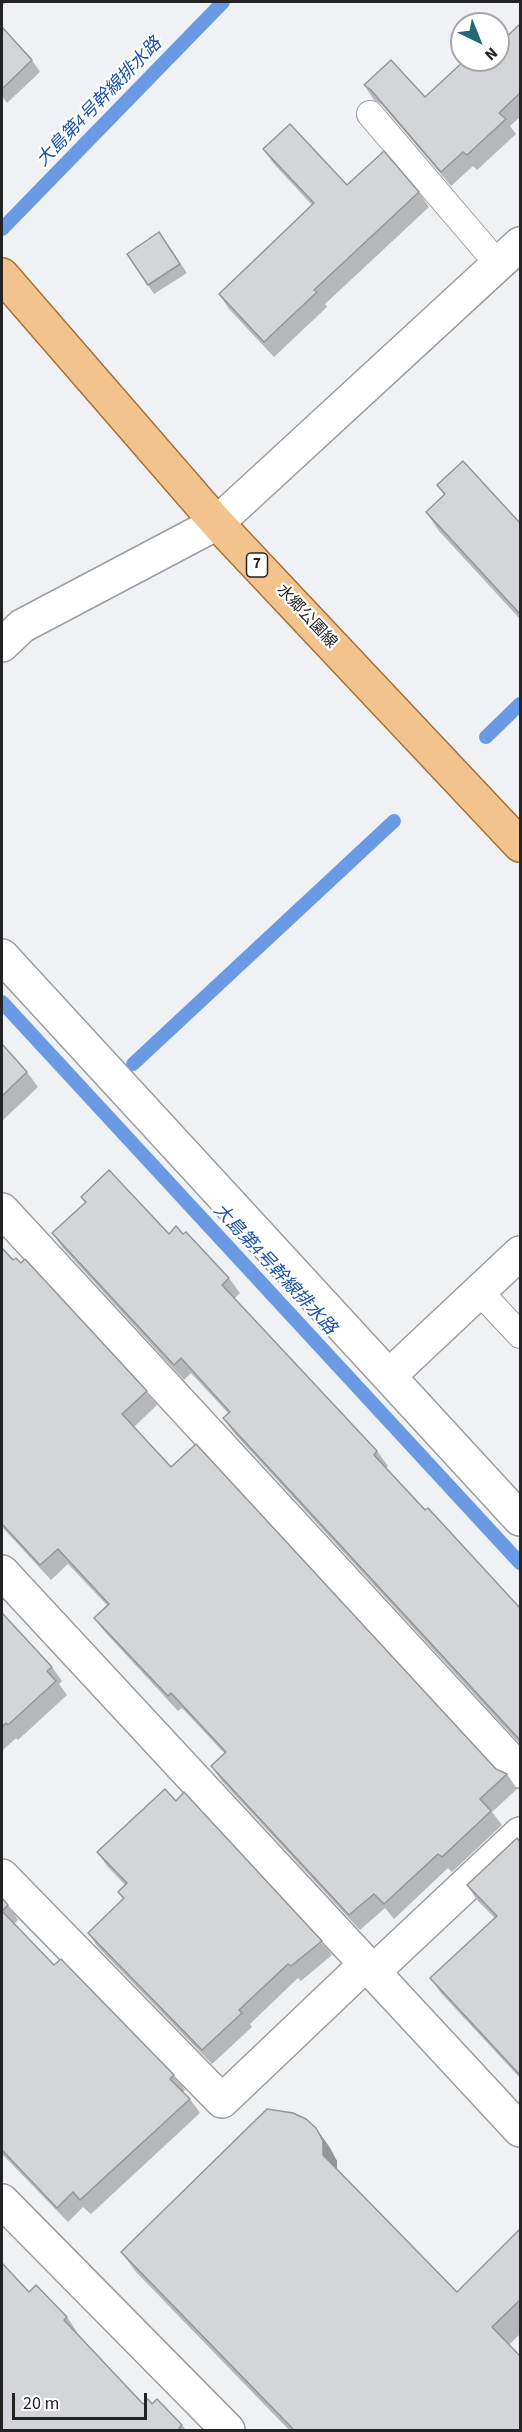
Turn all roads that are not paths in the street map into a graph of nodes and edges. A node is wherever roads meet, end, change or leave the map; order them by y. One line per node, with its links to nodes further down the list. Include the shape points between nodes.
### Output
1 (370, 114): 2 (lane)
2 (509, 254): 4 (street)
3 (2, 276): 4 (main road, 水郷公園線 / 7)
4 (217, 523): 5 (street, via 22,626); 6 (main road, 水郷公園線 / 7)
5 (2, 645)
6 (520, 845)
7 (2, 956): 12 (street)
8 (2, 1210): 15 (street)
9 (520, 1253): 10 (street)
10 (479, 1291): 11 (lane); 12 (street)
11 (520, 1335)
12 (388, 1376): 13 (street)
13 (520, 1519)
14 (2, 1572): 18 (street)
15 (520, 1771)
16 (520, 1834): 18 (street)
17 (2, 1876): 18 (street, via 222,2101)
18 (370, 1968): 19 (street)
19 (520, 2130)
20 (2, 2201): 21 (street)
21 (228, 2430)

